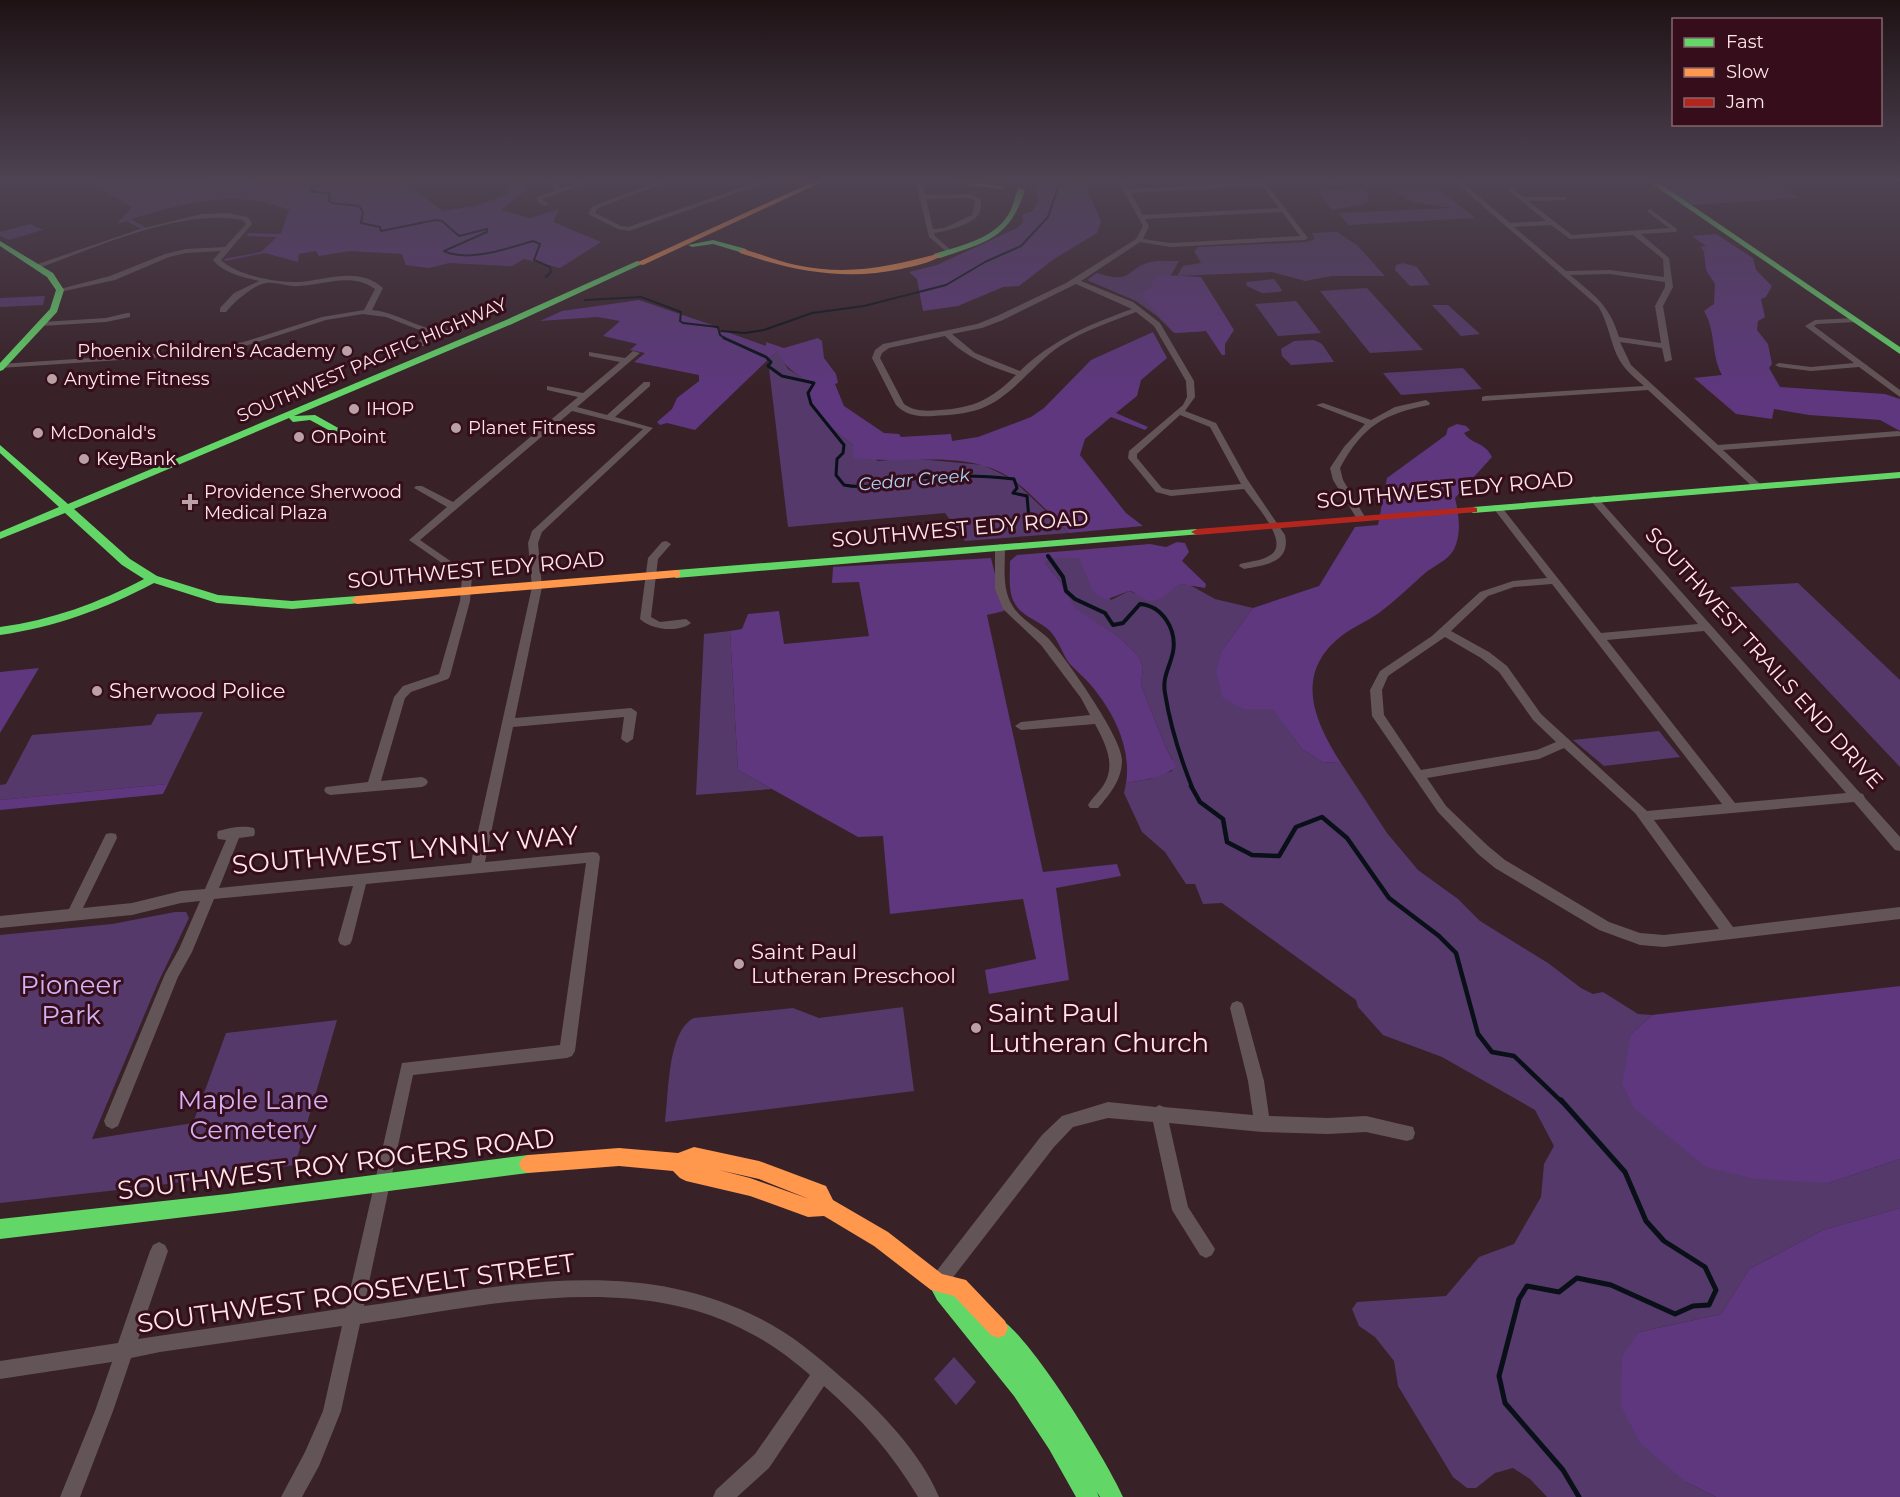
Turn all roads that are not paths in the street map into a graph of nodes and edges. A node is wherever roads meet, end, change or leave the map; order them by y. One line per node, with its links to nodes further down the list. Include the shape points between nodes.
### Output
1 (12, 251): 15 (main road)
2 (84, 251): 15 (street)
3 (183, 251): 20 (street, via 112,278)
4 (224, 251): 17 (street, via 217,260 220,264)
5 (634, 251): 28 (main road, SOUTHWEST PACIFIC HIGHWAY, via 452,331)
6 (668, 251): 14 (main road, SOUTHWEST PACIFIC HIGHWAY)
7 (674, 251): 14 (main road)
8 (743, 251): 13 (main road, via 795,269 830,273 900,268)
9 (1122, 251): 19 (street)
10 (1538, 251): 16 (street)
11 (1658, 251): 18 (street, via 1664,255)
12 (1753, 251): 25 (main road)
13 (950, 252)
14 (659, 255): 52 (main road, SOUTHWEST PACIFIC HIGHWAY)
15 (36, 266): 20 (main road, via 53,278)
16 (1563, 273): 18 (street, via 1610,272); 29 (street, via 1606,311)
17 (266, 280): 22 (street, via 237,295); 23 (street, via 289,285 343,278 367,280 379,288)
18 (1669, 280): 30 (street, via 1668,291 1659,306)
19 (1074, 281): 21 (street); 27 (street, via 1000,318)
20 (60, 290): 26 (main road, via 55,308)
21 (1138, 309): 39 (street, via 1058,344); 49 (street, via 1157,325 1190,381 1191,397)
22 (223, 310)
23 (367, 312): 28 (street, via 394,316); 38 (street, via 328,318 211,352)
24 (127, 315): 26 (street)
25 (1854, 320): 31 (main road); 37 (street, via 1815,322 1809,326)
26 (42, 324): 38 (main road)
27 (947, 333): 39 (street, via 973,357); 39 (street, via 886,346 878,352 877,361 900,405 913,412 966,411 1000,397)
28 (423, 337): 62 (main road, SOUTHWEST PACIFIC HIGHWAY)
29 (1616, 339): 30 (street); 42 (street, via 1622,360)
30 (1666, 346): 34 (street)
31 (1900, 351)
32 (636, 353): 35 (street)
33 (592, 354): 35 (street)
34 (1668, 360)
35 (627, 361): 44 (street)
36 (1779, 365): 37 (street, via 1811,369)
37 (1860, 365): 43 (street)
38 (1, 367)
39 (1022, 374)
40 (647, 384): 50 (street)
41 (550, 388): 44 (street)
42 (1648, 388): 45 (street); 56 (street)
43 (1900, 394)
44 (583, 396): 48 (street)
45 (1485, 399)
46 (1426, 403): 51 (street, via 1398,406)
47 (1320, 405): 51 (street)
48 (570, 408): 50 (street); 63 (street)
49 (1179, 412): 58 (street, via 1213,425); 58 (street, via 1132,453 1133,458 1165,493)
50 (608, 418): 75 (street, via 649,428 537,531 533,543)
51 (1371, 423): 65 (street, via 1346,449 1335,468)
52 (255, 430): 53 (main road, via 308,416 322,419); 62 (main road, SOUTHWEST PACIFIC HIGHWAY)
53 (337, 431)
54 (1899, 434): 56 (street)
55 (0, 448): 62 (main road, SOUTHWEST EDY ROAD)
56 (1715, 448): 59 (street)
57 (1900, 475): 59 (main road, SOUTHWEST EDY ROAD)
58 (1246, 486): 67 (street)
59 (1756, 486): 61 (main road, SOUTHWEST EDY ROAD)
60 (419, 488): 63 (street)
61 (1594, 499): 64 (main road, SOUTHWEST EDY ROAD); 78 (street, SOUTHWEST TRAILS END DRIVE)
62 (63, 502): 66 (main road, SOUTHWEST PACIFIC HIGHWAY); 68 (main road, SOUTHWEST PACIFIC HIGHWAY); 73 (main road, SOUTHWEST EDY ROAD, via 126,562)
63 (454, 507): 76 (street, via 414,540 467,576)
64 (1497, 507): 65 (main road, SOUTHWEST EDY ROAD); 74 (street)
65 (1360, 517): 67 (main road, SOUTHWEST EDY ROAD)
66 (0, 522)
67 (1276, 524): 70 (main road, SOUTHWEST EDY ROAD); 71 (street, via 1281,544 1276,557 1266,563)
68 (0, 536)
69 (666, 544): 72 (street, via 653,558)
70 (1000, 547): 72 (main road, SOUTHWEST EDY ROAD); 82 (street, via 1000,589 1008,609 1040,636)
71 (1244, 566)
72 (651, 577): 75 (main road, SOUTHWEST EDY ROAD); 77 (street, via 645,619 659,626)
73 (153, 579): 76 (main road, SOUTHWEST EDY ROAD, via 204,596 272,605); 79 (main road, via 74,618 38,628)
74 (1554, 581): 80 (street, via 1491,590); 81 (street)
75 (537, 587): 76 (main road, SOUTHWEST EDY ROAD); 83 (street)
76 (466, 593): 89 (street, via 444,676 407,689 400,697)
77 (686, 622)
78 (1708, 627): 81 (street); 91 (street, SOUTHWEST TRAILS END DRIVE)
79 (0, 632)
80 (1444, 632): 86 (street, via 1503,669 1531,711); 87 (street, via 1384,674 1376,690 1382,724)
81 (1599, 637): 93 (street)
82 (1098, 719): 84 (street); 92 (street, via 1113,746 1116,767 1109,787)
83 (509, 723): 85 (street, via 631,712); 98 (street)
84 (1021, 726)
85 (627, 739)
86 (1565, 743): 87 (street, via 1539,754); 94 (street)
87 (1418, 775): 104 (street, via 1451,820 1500,864 1604,926 1653,941)
88 (422, 782): 89 (street)
89 (373, 786): 90 (street)
90 (330, 790)
91 (1859, 797): 93 (street); 97 (street, SOUTHWEST TRAILS END DRIVE)
92 (1094, 805)
93 (1731, 807): 94 (street)
94 (1645, 816): 104 (street)
95 (235, 833): 100 (street)
96 (111, 838): 102 (street)
97 (1900, 846)
98 (477, 868): 99 (street, SOUTHWEST LYNNLY WAY); 112 (street, SOUTHWEST LYNNLY WAY, via 593,857 567,1051 407,1068)
99 (361, 880): 100 (street, SOUTHWEST LYNNLY WAY); 105 (street)
100 (209, 894): 102 (street, SOUTHWEST LYNNLY WAY, via 132,909); 108 (street)
101 (1900, 913): 104 (street)
102 (73, 915): 103 (street, SOUTHWEST LYNNLY WAY)
103 (0, 922)
104 (1730, 933)
105 (345, 940)
106 (1237, 1008): 109 (street, via 1256,1081)
107 (1159, 1113): 109 (street); 115 (street, via 1180,1210); 117 (street, via 1108,1110 1078,1117 1059,1129)
108 (112, 1121)
109 (1262, 1124): 110 (street, via 1366,1124)
110 (1407, 1133)
111 (678, 1162): 112 (main road, SOUTHWEST ROY ROGERS ROAD, via 619,1157 563,1159); 113 (main road, SOUTHWEST ROY ROGERS ROAD, via 686,1172 750,1187 808,1208); 113 (main road, SOUTHWEST ROY ROGERS ROAD, via 694,1155 759,1170 819,1192)
112 (382, 1182): 114 (main road, SOUTHWEST ROY ROGERS ROAD); 118 (street, SOUTHWEST LYNNLY WAY)
113 (826, 1207): 117 (main road, SOUTHWEST ROY ROGERS ROAD, via 881,1239)
114 (0, 1229)
115 (1206, 1249)
116 (159, 1251): 119 (street)
117 (938, 1283): 126 (main road, SOUTHWEST ROY ROGERS ROAD, via 947,1302 1020,1387); 127 (main road, SOUTHWEST ROY ROGERS ROAD, via 959,1287 1015,1347 1068,1420)
118 (353, 1315): 119 (street, SOUTHWEST ROOSEVELT STREET); 121 (street, SOUTHWEST ROOSEVELT STREET, via 538,1290 621,1287 664,1294 732,1315 784,1342); 123 (street, SOUTHWEST LYNNLY WAY, via 332,1411)
119 (126, 1350): 120 (street, SOUTHWEST ROOSEVELT STREET); 122 (street)
120 (0, 1370)
121 (822, 1373): 124 (street, via 762,1461); 125 (street, SOUTHWEST ROOSEVELT STREET, via 864,1410 915,1472)
122 (70, 1497)
123 (291, 1497)
124 (723, 1497)
125 (929, 1497)
126 (1088, 1497)
127 (1112, 1497)

